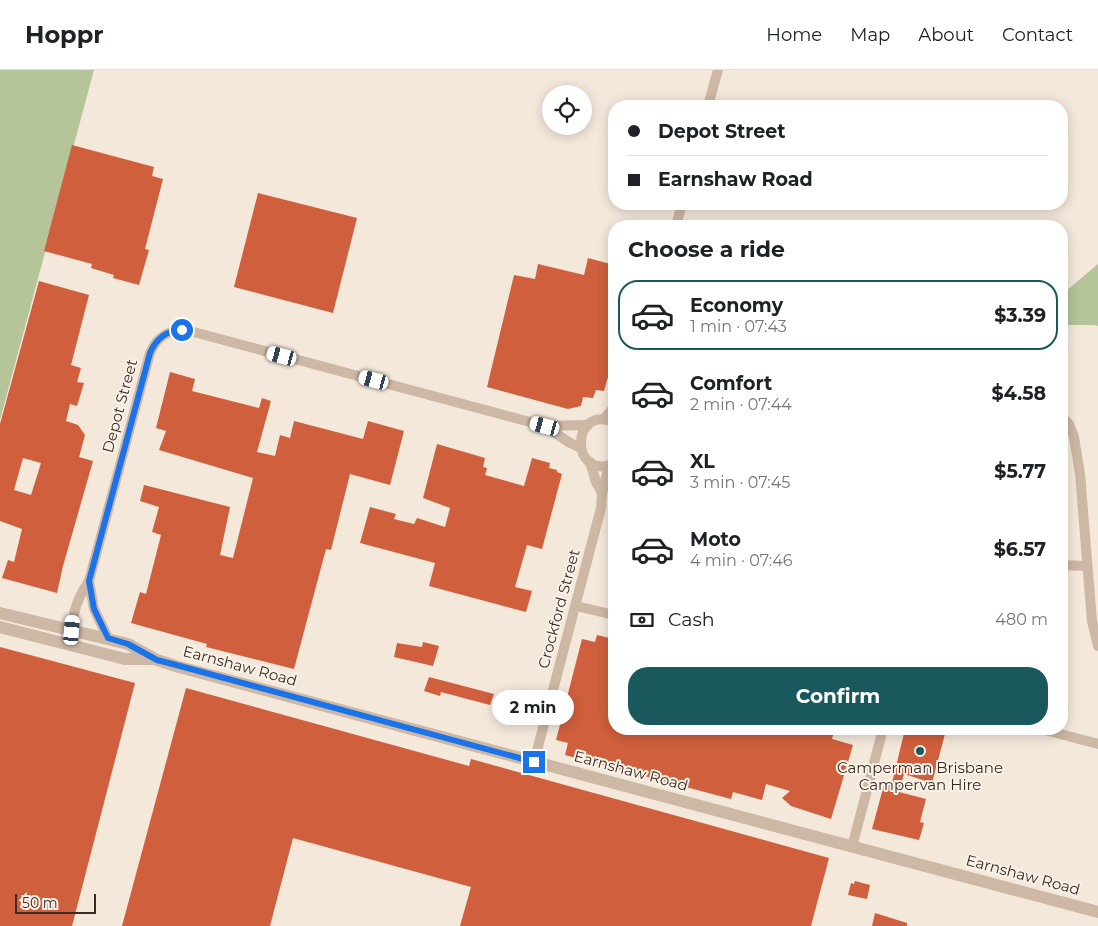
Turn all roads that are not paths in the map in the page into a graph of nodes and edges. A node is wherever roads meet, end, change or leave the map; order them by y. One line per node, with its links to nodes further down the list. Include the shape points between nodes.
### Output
1 (718, 70): 2 (street)
2 (710, 100)
3 (608, 420): 5 (street, Depot Street)
4 (1068, 423): 13 (street, via 1074,437 1080,474)
5 (588, 425): 6 (street, Depot Street); 7 (street, via 581,436)
6 (545, 426): 7 (street, Depot Street); 14 (street, Depot Street, via 190,331 176,330 159,339 150,353)
7 (580, 448): 8 (street)
8 (590, 462): 9 (street); 11 (street)
9 (608, 464)
10 (608, 476): 11 (street, Crockford Street)
11 (602, 493): 15 (street, Crockford Street)
12 (1068, 565): 13 (street)
13 (1087, 566): 22 (street, via 1092,621)
14 (89, 581): 19 (street, Depot Street, via 79,596); 20 (street, Depot Street, via 94,609)
15 (576, 606): 17 (street); 27 (street, Crockford Street)
16 (0, 613): 19 (street, Earnshaw Road)
17 (608, 614)
18 (0, 627): 21 (street, Earnshaw Road)
19 (72, 630): 20 (street, Earnshaw Road); 21 (street, Depot Street)
20 (108, 638): 23 (street, Earnshaw Road, via 128,644)
21 (73, 646): 23 (street, Earnshaw Road, via 125,659)
22 (1098, 646)
23 (157, 660): 27 (street, Earnshaw Road)
24 (881, 735): 28 (street)
25 (1063, 735): 26 (street)
26 (1098, 744)
27 (534, 762): 28 (street, Earnshaw Road)
28 (852, 847): 29 (street, Earnshaw Road)
29 (1098, 912)

